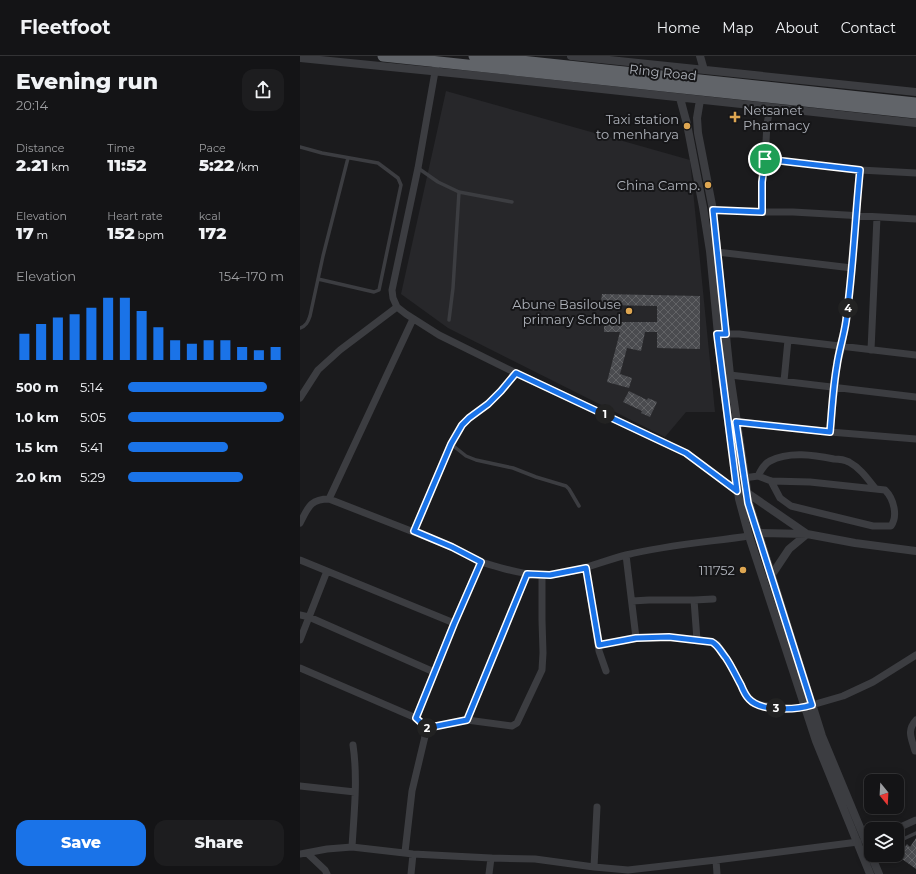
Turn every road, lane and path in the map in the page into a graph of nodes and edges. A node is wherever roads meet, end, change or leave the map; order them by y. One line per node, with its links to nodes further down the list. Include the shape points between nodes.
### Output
1 (383, 56): 7 (highway, Ring Road)
2 (474, 56): 12 (highway, Ring Road)
3 (570, 56): 6 (street)
4 (700, 56): 8 (street)
5 (300, 58): 7 (street)
6 (608, 58): 8 (street)
7 (436, 67): 10 (street); 14 (highway, Ring Road); 19 (street)
8 (704, 70): 9 (street)
9 (916, 92)
10 (680, 98): 11 (street); 36 (street, via 703,207)
11 (700, 100): 13 (street); 24 (street, via 698,133)
12 (916, 103)
13 (770, 108): 15 (street); 18 (street)
14 (916, 113)
15 (916, 123)
16 (300, 147): 17 (lane)
17 (348, 158): 31 (lane); 31 (lane, via 378,163 398,178 402,185 380,290 374,292)
18 (765, 159): 20 (street); 25 (street)
19 (418, 168): 22 (lane); 32 (street, via 392,290)
20 (860, 170): 21 (street); 26 (street)
21 (916, 174)
22 (459, 192): 23 (lane); 34 (lane)
23 (512, 202)
24 (713, 210): 25 (street); 29 (street)
25 (762, 212): 26 (street)
26 (856, 216): 27 (street); 30 (street)
27 (877, 217): 28 (street); 39 (street)
28 (916, 219)
29 (717, 252): 30 (street); 36 (street)
30 (852, 268): 38 (street)
31 (318, 279): 35 (lane, via 308,323)
32 (397, 307): 33 (street); 46 (street, via 318,370)
33 (413, 319): 41 (street, via 439,335); 57 (street)
34 (449, 320)
35 (300, 328)
36 (721, 334): 37 (street); 42 (street); 55 (street)
37 (788, 340): 38 (street); 43 (street)
38 (842, 346): 39 (street); 44 (street)
39 (871, 350): 40 (street)
40 (916, 355)
41 (516, 373): 50 (street, via 488,404 465,421); 55 (street, via 686,453)
42 (730, 375): 43 (street); 47 (street)
43 (784, 381): 44 (street)
44 (834, 386): 45 (street); 48 (street)
45 (916, 397)
46 (300, 398)
47 (736, 422): 48 (street); 52 (street)
48 (830, 432): 49 (street)
49 (916, 439)
50 (451, 444): 58 (lane, via 466,456 476,460 513,468 566,486); 60 (street)
51 (758, 476): 52 (street); 53 (street); 54 (street, via 770,461 802,455 819,456 847,461 861,470)
52 (744, 478): 56 (street)
53 (771, 481): 54 (street); 54 (street, via 780,498 791,506 873,526 891,526 895,514 889,494 885,490)
54 (875, 488)
55 (737, 491): 56 (street); 63 (street)
56 (746, 492): 61 (street); 62 (street)
57 (329, 499): 59 (street, via 314,502); 60 (street)
58 (579, 506)
59 (300, 523)
60 (414, 531): 67 (street)
61 (758, 533): 62 (street); 72 (street)
62 (807, 534): 64 (street); 72 (street, via 789,548)
63 (749, 536): 65 (street); 87 (street)
64 (916, 551)
65 (626, 555): 68 (street); 75 (street)
66 (300, 560): 69 (street)
67 (481, 562): 70 (street); 78 (street)
68 (586, 568): 71 (street); 82 (street)
69 (327, 571): 77 (street); 78 (street)
70 (527, 574): 71 (street); 89 (street)
71 (542, 575): 89 (street, via 542,670 517,723 512,726)
72 (771, 576): 87 (street)
73 (712, 599): 74 (street)
74 (694, 600): 75 (street); 81 (street)
75 (632, 601): 79 (street)
76 (300, 615): 77 (street)
77 (310, 617): 80 (street); 86 (street)
78 (454, 624): 86 (street)
79 (636, 638): 81 (street, via 669,637); 82 (street)
80 (300, 640)
81 (697, 640): 87 (street, via 716,644 732,667 748,698 753,702 794,709)
82 (599, 645): 85 (street)
83 (915, 658): 87 (street, via 843,696)
84 (300, 668): 88 (street)
85 (606, 671)
86 (434, 672): 88 (street)
87 (808, 706): 101 (street, via 816,741)
88 (416, 718): 91 (street)
89 (467, 720): 91 (street)
90 (916, 720): 93 (street, via 910,728)
91 (427, 728): 104 (street, via 412,791)
92 (353, 746): 95 (street)
93 (915, 752)
94 (300, 786): 95 (street)
95 (356, 792): 103 (street)
96 (597, 807): 111 (street)
97 (916, 820): 98 (street)
98 (904, 825)
99 (916, 833): 100 (lane)
100 (904, 839)
101 (864, 840)
102 (864, 842): 108 (street)
103 (352, 847): 104 (street); 105 (street)
104 (404, 852): 106 (street)
105 (304, 854): 113 (street)
106 (413, 854): 107 (street); 114 (street)
107 (491, 858): 111 (street, via 535,859); 115 (street)
108 (716, 860): 112 (street); 116 (street)
109 (868, 862): 117 (street)
110 (874, 862): 118 (street)
111 (594, 867): 112 (street)
112 (615, 872)
113 (327, 874)
114 (411, 874)
115 (489, 874)
116 (717, 874)
117 (870, 874)
118 (879, 874)

